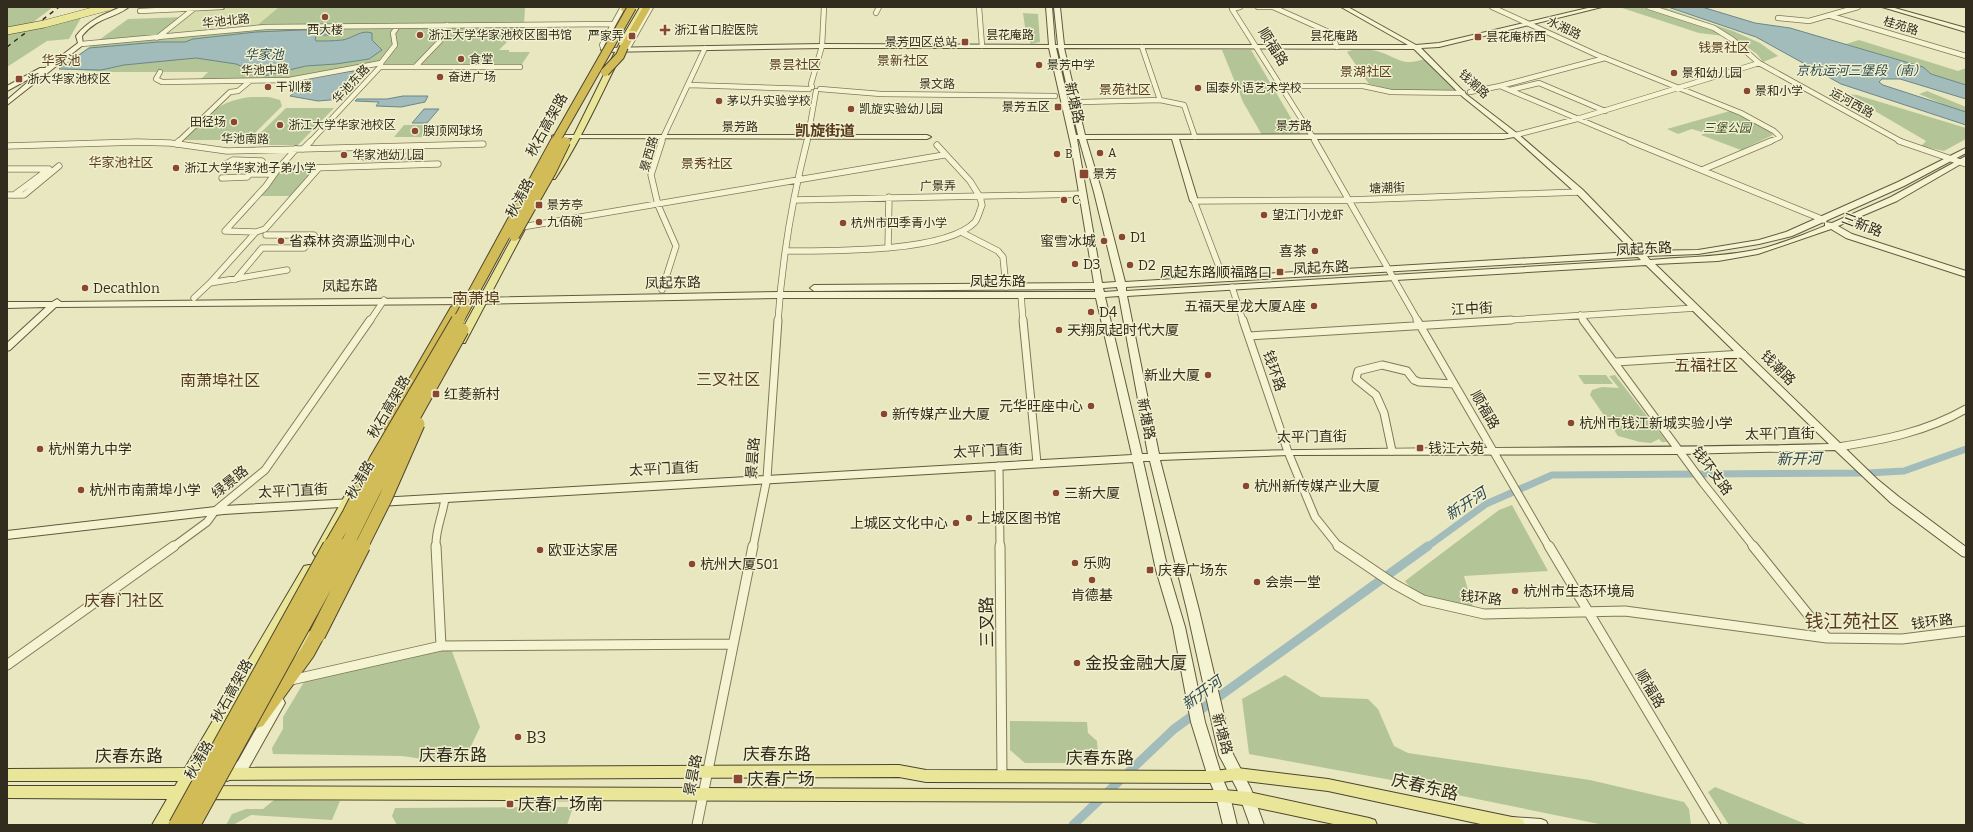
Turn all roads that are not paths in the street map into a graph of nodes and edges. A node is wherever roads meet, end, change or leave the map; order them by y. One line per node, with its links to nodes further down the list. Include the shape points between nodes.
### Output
1 (108, 7): 39 (main road, bridge)
2 (222, 7): 26 (street)
3 (638, 7): 62 (highway, 秋石高架路)
4 (643, 7): 52 (main road, 秋涛路, via 626,36)
5 (647, 7): 62 (highway, bridge, via 620,56)
6 (651, 7): 52 (street)
7 (824, 7): 42 (street, 景昙路)
8 (879, 7): 30 (street)
9 (979, 7): 43 (street)
10 (1049, 7): 44 (main road, 新塘路)
11 (1057, 7): 47 (main road, 新塘路)
12 (1240, 7): 48 (street, 顺福路, via 1232,8)
13 (1258, 7): 14 (street)
14 (1273, 7): 15 (street); 49 (street, via 1331,33)
15 (1287, 7)
16 (1344, 7): 46 (main road, 钱潮路)
17 (1352, 7): 46 (main road, 钱潮路)
18 (1492, 7): 34 (street, 水湘路)
19 (1584, 7): 29 (main road, 昙花庵路)
20 (1599, 7): 29 (main road, 昙花庵路)
21 (1649, 7): 57 (street, 运河西路, via 1714,28 1733,40)
22 (1858, 7): 31 (street)
23 (1885, 7): 38 (main road)
24 (1891, 7): 38 (main road)
25 (122, 8): 41 (main road, via 84,29 79,36)
26 (196, 8): 28 (street); 40 (street)
27 (627, 8): 35 (street); 51 (main road, 秋涛路); 131 (highway, 秋石高架路, bridge, via 590,82)
28 (140, 11)
29 (1572, 12): 34 (main road, 昙花庵路)
30 (876, 14)
31 (1831, 16): 32 (street, via 1809,23); 54 (street, 桂苑路)
32 (1778, 18)
33 (1853, 18): 53 (street)
34 (1526, 22): 46 (main road, 昙花庵路, via 1439,45); 55 (street, 水湘路)
35 (613, 24): 36 (street, 华池北路); 51 (street, via 602,45)
36 (447, 25): 37 (street, 华池北路); 59 (street, via 436,38 440,40)
37 (398, 26): 40 (street, 华池北路, via 266,27); 58 (street, 华池东路, via 393,33 395,45)
38 (1966, 29)
39 (7, 31)
40 (157, 38): 41 (street, 华池北路)
41 (81, 44): 56 (main road)
42 (822, 46): 43 (main road, 昙花庵路); 50 (main road, 昙花庵路); 69 (street, 景昙路, via 811,84)
43 (982, 46): 44 (main road, 昙花庵路)
44 (1052, 46): 47 (main road, 昙花庵路); 84 (main road, 新塘路)
45 (1142, 46): 47 (main road, 昙花庵路); 48 (main road, 昙花庵路); 73 (street)
46 (1420, 46): 49 (main road, 昙花庵路); 71 (main road, 钱潮路)
47 (1062, 47): 85 (main road, 新塘路)
48 (1256, 47): 49 (main road, 昙花庵路); 65 (street, 顺福路)
49 (1337, 47)
50 (704, 48): 52 (main road, 昙花庵路); 64 (street, 景西路)
51 (604, 50): 52 (main road, 昙花庵路); 79 (main road, 秋涛路)
52 (624, 50): 80 (main road, 秋涛路)
53 (1966, 51)
54 (1966, 56)
55 (1606, 58): 66 (street); 67 (street, 水湘路)
56 (58, 62): 68 (main road); 75 (main road)
57 (1759, 63): 67 (street); 101 (street, 运河西路, via 1897,140)
58 (380, 65): 59 (street, 华池中路); 63 (street, 华池中路, via 289,80); 96 (street, 华池东路)
59 (415, 67): 60 (street, 华池中路)
60 (520, 67)
61 (160, 72): 63 (street, 华池中路, via 156,79 162,82)
62 (605, 72): 165 (highway, 秋石高架路, bridge, via 576,120 551,171)
63 (250, 81): 89 (street, via 238,91 230,92)
64 (689, 85): 69 (street, 景文路); 81 (street, 景西路)
65 (1280, 86): 71 (street, via 1363,86 1391,92); 88 (street, 顺福路)
66 (1500, 86): 70 (street); 71 (street)
67 (1679, 88): 76 (street); 110 (street, 水湘路, via 1741,114 1774,131 1780,137)
68 (7, 89)
69 (814, 89): 72 (street, 景文路, via 882,94); 82 (street, 景昙路)
70 (1510, 90): 76 (street, via 1539,83); 77 (street)
71 (1466, 93): 78 (main road, 钱潮路)
72 (1055, 96)
73 (1160, 100): 74 (street); 87 (street, via 1184,105)
74 (1082, 102)
75 (7, 103)
76 (1605, 111): 77 (street)
77 (1577, 120): 78 (street); 110 (street)
78 (1519, 134): 88 (main road, 景芳路, via 1503,137); 115 (main road, 钱潮路)
79 (554, 137): 80 (main road, 景芳路); 152 (main road, 秋涛路)
80 (577, 137): 81 (main road, 景芳路); 127 (main road, 秋涛路)
81 (663, 137): 82 (main road, 景芳路); 124 (street, 景西路, via 651,175)
82 (808, 137): 83 (main road, 景芳路); 114 (street, 景昙路)
83 (927, 137)
84 (1072, 137): 85 (main road, 景芳路); 116 (main road, 新塘路)
85 (1082, 137): 86 (main road, 景芳路); 149 (main road, 新塘路)
86 (1175, 137): 87 (main road, 景芳路); 123 (main road)
87 (1195, 137): 88 (main road, 景芳路)
88 (1313, 137): 122 (street, 顺福路)
89 (176, 144): 92 (street, 华池南路, via 137,142); 95 (street, 华池南路, via 227,151)
90 (483, 144): 93 (street, 华池南路)
91 (937, 145): 98 (street)
92 (7, 146)
93 (411, 146): 94 (street, 华池南路); 99 (street)
94 (372, 147): 96 (street, 华池南路); 100 (street)
95 (296, 149): 96 (street, 华池南路); 111 (street)
96 (303, 149)
97 (1966, 150): 101 (main road, 凤起东路)
98 (944, 155): 114 (street); 119 (street, via 957,166)
99 (404, 156): 100 (street); 105 (street)
100 (364, 157): 107 (street)
101 (1950, 158): 102 (street, 运河西路); 125 (main road, 凤起东路)
102 (1964, 161): 126 (main road, 凤起东路, via 1894,199)
103 (438, 164): 105 (street)
104 (257, 165): 104 (street, via 262,161 233,160 226,164); 112 (street)
105 (397, 165): 107 (street)
106 (58, 166): 118 (street, via 24,195)
107 (357, 166): 109 (street)
108 (7, 169): 118 (street, via 49,169)
109 (318, 169): 111 (street); 128 (street, via 265,229)
110 (1702, 170): 125 (street)
111 (276, 172): 112 (street); 128 (street, via 224,230)
112 (249, 174): 113 (street, via 245,178)
113 (222, 178)
114 (797, 181): 121 (street, 景昙路); 124 (street)
115 (1580, 192): 122 (street, 塘潮街); 134 (main road, 钱潮路)
116 (1083, 194): 119 (street, 广景弄); 148 (main road, 新塘路)
117 (7, 195): 118 (street)
118 (14, 195)
119 (980, 195): 120 (street, 广景弄); 129 (street, via 982,206 979,217)
120 (889, 197): 121 (street, 广景弄); 132 (street)
121 (794, 200): 133 (street, 景昙路)
122 (1348, 200): 123 (street, 塘潮街); 138 (street, 顺福路)
123 (1194, 201): 139 (street)
124 (658, 205): 127 (street); 147 (street, 景西路, via 676,246)
125 (1824, 220): 126 (main road, 三新路); 134 (main road, 凤起东路, via 1760,242 1698,252)
126 (1833, 225): 135 (main road, 凤起东路, via 1758,252 1718,258); 136 (main road, 三新路); 140 (main road, 三新路, via 1849,236)
127 (522, 227): 153 (main road, 秋涛路)
128 (256, 232): 144 (street)
129 (961, 232): 132 (street, via 934,241); 146 (street, via 998,251 1003,257)
130 (266, 235): 142 (street, via 314,235 304,248 262,248)
131 (498, 247): 178 (highway, bridge, via 467,291); 209 (highway, 秋石高架路, bridge, via 376,460 349,514)
132 (888, 248): 133 (street)
133 (786, 251): 150 (street, 景昙路)
134 (1640, 254): 135 (main road, 钱潮路); 138 (main road, 凤起东路)
135 (1648, 262): 141 (main road, 凤起东路); 159 (main road, 钱潮路)
136 (1966, 267)
137 (287, 270): 142 (street)
138 (1389, 270): 141 (street, 顺福路); 145 (main road, 凤起东路)
139 (1221, 272): 143 (street); 145 (street)
140 (1966, 274)
141 (1393, 278): 145 (main road, 凤起东路); 161 (street, 顺福路)
142 (236, 279): 144 (street)
143 (1208, 280): 145 (main road, 凤起东路); 149 (main road, 凤起东路)
144 (210, 283): 154 (street)
145 (1232, 283): 149 (main road, 凤起东路); 162 (street, 钱环路)
146 (1006, 287): 148 (main road, 凤起东路); 150 (main road, 凤起东路)
147 (662, 290): 150 (main road, 凤起东路); 153 (main road, 凤起东路)
148 (1099, 290): 149 (main road, 凤起东路); 151 (main road, 凤起东路); 174 (main road, 新塘路)
149 (1121, 290): 175 (main road, 新塘路)
150 (780, 292): 151 (main road, 凤起东路); 153 (main road, 凤起东路); 179 (street, 景昙路)
151 (1021, 295): 176 (street)
152 (467, 297): 153 (main road, 凤起东路); 154 (main road, 凤起东路); 155 (main road, 凤起东路); 178 (main road, 秋涛路)
153 (483, 297): 181 (main road, 秋涛路, via 402,449)
154 (194, 298): 157 (main road, 凤起东路)
155 (384, 300): 157 (main road, 凤起东路); 183 (street, 绿景路, via 265,470)
156 (7, 301): 157 (main road, 凤起东路)
157 (57, 302): 158 (main road, 凤起东路); 163 (main road)
158 (7, 305)
159 (1696, 308): 160 (street, 江中街); 164 (main road, 钱潮路)
160 (1580, 315): 161 (street, 江中街); 166 (street, 钱环支路)
161 (1419, 324): 162 (street, 江中街); 167 (street, 顺福路)
162 (1249, 336): 173 (street, 钱环路)
163 (7, 348)
164 (1743, 354): 166 (street); 169 (main road, 钱潮路)
165 (448, 357): 193 (highway, bridge, via 385,499 317,635); 210 (highway, 秋石高架路, bridge)
166 (1616, 362): 172 (street, 钱环支路)
167 (1454, 384): 170 (street, via 1420,382 1414,380 1407,370 1382,365 1358,370 1356,380 1376,395 1384,413); 171 (street, 顺福路)
168 (1966, 409): 169 (street, 太平门直街, via 1947,421 1917,432)
169 (1838, 447): 172 (main road, 太平门直街); 185 (main road, 钱潮路, via 1895,500)
170 (1392, 451): 171 (main road, 太平门直街); 173 (main road, 太平门直街)
171 (1493, 451): 172 (main road, 太平门直街); 186 (street, 顺福路)
172 (1680, 451): 188 (street, 钱环支路)
173 (1288, 452): 175 (main road, 太平门直街); 186 (street, 钱环路, via 1315,517 1338,546 1374,572 1423,600 1484,614)
174 (1136, 457): 175 (main road, 太平门直街); 176 (main road, 太平门直街); 200 (main road, 新塘路, via 1162,570 1179,627 1198,722)
175 (1154, 457): 195 (main road, 新塘路, via 1226,755)
176 (1037, 464): 177 (main road, 太平门直街)
177 (999, 466): 179 (main road, 太平门直街); 199 (street, 三叉路)
178 (361, 478): 182 (main road, 秋涛路)
179 (767, 478): 180 (main road, 太平门直街); 189 (street, 景昙路)
180 (445, 498): 181 (main road, 太平门直街); 190 (street, via 443,513 435,534)
181 (384, 501): 182 (main road, 太平门直街); 192 (main road); 193 (main road, 秋涛路)
182 (347, 503): 183 (main road, 太平门直街); 197 (main road, 秋涛路)
183 (215, 511): 184 (main road, 太平门直街); 191 (street, 绿景路, via 207,522)
184 (7, 535)
185 (1966, 553)
186 (1587, 612): 188 (street, 钱环路, via 1625,611 1655,614 1805,637); 217 (street, 顺福路)
187 (1966, 631): 188 (street, 钱环路, via 1902,639)
188 (1827, 638)
189 (733, 644): 190 (street); 194 (street, 景昙路)
190 (441, 646): 192 (street)
191 (7, 665)
192 (291, 680): 198 (main road, via 243,765)
193 (257, 721): 198 (main road, 秋涛路)
194 (707, 773): 198 (main road, 庆春东路); 199 (main road, 庆春东路, via 899,772 926,776); 204 (street, 景昙路)
195 (1237, 774): 200 (main road, 庆春东路); 206 (main road, 新塘路); 207 (main road, 庆春东路, via 1328,785)
196 (7, 775): 197 (main road, 庆春东路)
197 (191, 775): 198 (main road, 庆春东路); 202 (main road, 秋涛路)
198 (227, 775): 203 (main road, 秋涛路)
199 (1002, 777): 200 (main road, 庆春东路)
200 (1215, 777): 205 (main road, 新塘路)
201 (7, 792): 202 (main road)
202 (179, 794): 203 (main road); 208 (main road, 秋涛路)
203 (216, 794): 204 (main road); 211 (main road, 秋涛路)
204 (703, 795): 205 (main road); 212 (street, 景昙路)
205 (1223, 796): 206 (main road); 213 (main road, 新塘路)
206 (1249, 799): 214 (main road, 新塘路); 215 (main road)
207 (1512, 824): 216 (main road, 庆春东路)
208 (160, 825)
209 (177, 825)
210 (192, 825)
211 (199, 825)
212 (697, 825)
213 (1230, 825)
214 (1256, 825)
215 (1369, 825)
216 (1541, 825)
217 (1716, 825)

